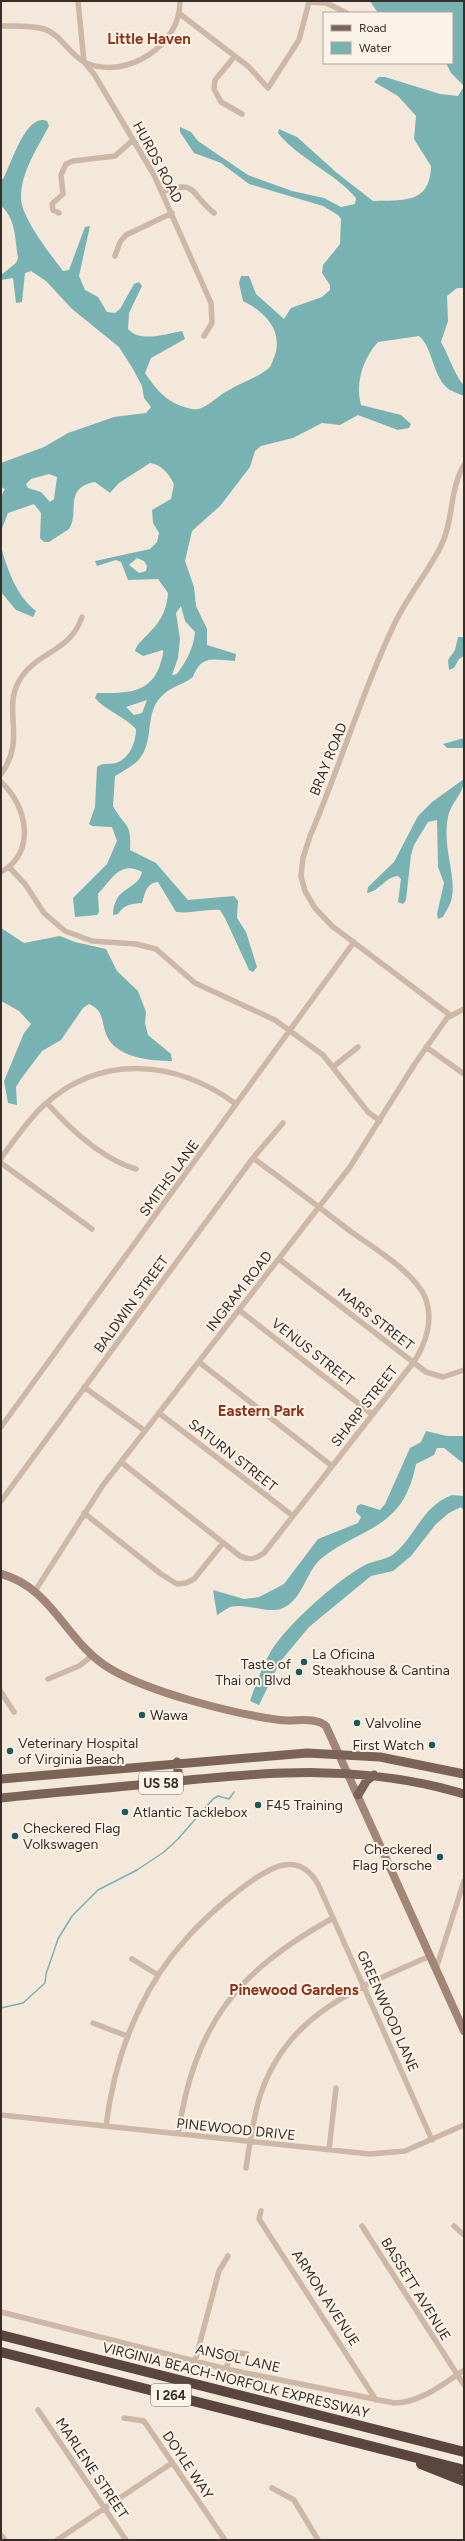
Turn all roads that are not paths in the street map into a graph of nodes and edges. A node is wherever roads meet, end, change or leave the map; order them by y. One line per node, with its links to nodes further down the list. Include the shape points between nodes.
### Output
1 (78, 1): 7 (street)
2 (180, 1): 4 (street)
3 (345, 12): 6 (street, via 326,3 309,2 299,40 268,88)
4 (180, 14): 6 (street); 7 (street, via 172,33 162,44 135,61 106,67)
5 (1, 26): 7 (street, HURDS ROAD, via 50,31)
6 (235, 56): 8 (street, via 216,80 214,88 221,102)
7 (84, 62): 9 (street, HURDS ROAD, via 94,74)
8 (242, 114)
9 (133, 140): 10 (street, HURDS ROAD); 11 (street, via 115,156 66,164 62,175 63,194 52,204 54,210)
10 (162, 192): 12 (street, HURDS ROAD); 13 (street, via 188,186)
11 (59, 213)
12 (172, 213): 14 (street, via 126,235 120,242); 15 (street, HURDS ROAD, via 213,310 212,323)
13 (214, 213)
14 (115, 256)
15 (204, 336)
16 (464, 465): 22 (street, BRAY ROAD, via 456,484 450,526 438,551 403,607 385,644 303,858 301,876 308,898 332,926)
17 (82, 617): 18 (street, via 71,639 31,666 19,680 13,702 13,754)
18 (1, 774)
19 (1, 782): 20 (street, via 19,804 24,821 21,850)
20 (9, 867): 21 (street); 25 (street, via 25,884 44,913 65,931 92,940 136,944 156,950 195,983 263,1012)
21 (1, 872)
22 (354, 942): 24 (street, BRAY ROAD); 25 (street, SMITHS LANE)
23 (464, 1010): 24 (street)
24 (450, 1015): 27 (street, INGRAM ROAD)
25 (289, 1030): 28 (street); 31 (street, SMITHS LANE)
26 (358, 1047): 28 (street)
27 (426, 1047): 29 (street); 32 (street, INGRAM ROAD)
28 (334, 1067): 32 (street, via 368,1112)
29 (464, 1074)
30 (47, 1103): 31 (street, via 68,1088 93,1077 116,1071 144,1069 193,1078); 34 (street, via 26,1124); 37 (street, via 70,1126 106,1154)
31 (236, 1104): 48 (street, SMITHS LANE)
32 (380, 1121): 38 (street, INGRAM ROAD)
33 (283, 1123): 35 (street, BALDWIN STREET)
34 (1, 1158)
35 (253, 1158): 38 (street, SHARP STREET); 45 (street, BALDWIN STREET)
36 (1, 1163): 39 (street)
37 (136, 1169)
38 (320, 1207): 40 (street, INGRAM ROAD); 43 (street, SHARP STREET, via 403,1272 423,1293 428,1310 428,1330 424,1344)
39 (92, 1229)
40 (279, 1259): 41 (street, INGRAM ROAD); 43 (street, MARS STREET)
41 (239, 1310): 42 (street, INGRAM ROAD); 47 (street, VENUS STREET)
42 (199, 1362): 46 (street, INGRAM ROAD); 51 (street)
43 (412, 1362): 44 (street, MARS STREET, via 435,1376 449,1376); 47 (street, SHARP STREET)
44 (464, 1370)
45 (84, 1387): 49 (street); 52 (street, BALDWIN STREET)
46 (159, 1413): 49 (street, INGRAM ROAD); 54 (street, SATURN STREET)
47 (372, 1414): 51 (street, SHARP STREET)
48 (1, 1427)
49 (145, 1431): 50 (street, INGRAM ROAD)
50 (121, 1462): 53 (street, INGRAM ROAD); 55 (street, SHARP STREET)
51 (332, 1466): 54 (street, SHARP STREET)
52 (1, 1501)
53 (84, 1513): 55 (street, via 161,1574 178,1584 194,1579); 57 (street, INGRAM ROAD)
54 (293, 1516): 55 (street, SHARP STREET, via 264,1553 256,1558 243,1558)
55 (223, 1542)
56 (1, 1574): 57 (street, via 14,1578)
57 (35, 1591): 58 (street)
58 (92, 1656): 59 (street, via 79,1666); 62 (street, via 126,1677 185,1698 269,1718 320,1722 329,1729)
59 (48, 1679)
60 (1, 1692): 61 (street)
61 (14, 1712)
62 (340, 1753): 63 (main road, US 58, via 277,1754); 64 (street); 65 (main road, US 58, via 394,1759)
63 (177, 1762): 67 (main road, US 58); 68 (main road)
64 (348, 1772): 66 (main road, US 58); 68 (main road, US 58, via 276,1772); 70 (street)
65 (464, 1774)
66 (374, 1775): 69 (main road, US 58, via 427,1784); 70 (main road, via 367,1780)
67 (1, 1779)
68 (178, 1781): 71 (main road, US 58)
69 (464, 1794)
70 (358, 1795): 74 (street)
71 (1, 1798)
72 (464, 1881): 76 (street)
73 (333, 1918): 77 (street, GREENWOOD LANE, via 315,1878 305,1868 291,1864 277,1866 219,1906 186,1939); 78 (street, GREENWOOD LANE); 86 (street, via 272,1956 245,1981 222,2010 194,2064)
74 (430, 1956): 76 (street); 78 (street)
75 (132, 1959): 77 (street)
76 (436, 1970): 80 (street)
77 (158, 1975): 81 (street)
78 (364, 1985): 87 (street, GREENWOOD LANE); 88 (street, via 311,2018 282,2050 261,2093)
79 (94, 2024): 81 (street)
80 (464, 2031)
81 (127, 2036): 84 (street, via 112,2089)
82 (336, 2088): 89 (street)
83 (1, 2115): 84 (street, PINEWOOD DRIVE)
84 (106, 2126): 86 (street, PINEWOOD DRIVE)
85 (464, 2126): 87 (street, PINEWOOD DRIVE)
86 (178, 2134): 88 (street, PINEWOOD DRIVE)
87 (432, 2140): 89 (street, PINEWOOD DRIVE, via 405,2150 383,2154)
88 (250, 2142): 89 (street, PINEWOOD DRIVE); 90 (street)
89 (329, 2150)
90 (246, 2168)
91 (261, 2211): 105 (street, ARMON AVENUE, via 259,2219)
92 (362, 2226): 103 (street, BASSETT AVENUE)
93 (454, 2226): 94 (street)
94 (464, 2235)
95 (228, 2256): 100 (street, via 219,2271)
96 (1, 2312): 100 (street, ANSOL LANE)
97 (1, 2335): 109 (highway, VIRGINIA BEACH-NORFOLK EXPRESSWAY / I 264)
98 (1, 2352): 108 (highway, I 264)
99 (247, 2354): 101 (street, via 232,2352)
100 (195, 2361): 101 (street, ANSOL LANE)
101 (226, 2369): 105 (street, ANSOL LANE)
102 (464, 2370): 103 (street, ANSOL LANE)
103 (457, 2375): 104 (street, BASSETT AVENUE); 105 (street, ANSOL LANE, via 414,2400 400,2403)
104 (464, 2385)
105 (376, 2400)
106 (38, 2410): 114 (street, MARLENE STREET)
107 (124, 2418): 110 (street, DOYLE WAY, via 144,2421)
108 (395, 2452): 111 (highway, I 264); 112 (highway)
109 (464, 2452)
110 (172, 2463): 114 (street); 119 (street, DOYLE WAY)
111 (464, 2470)
112 (464, 2481)
113 (272, 2488): 120 (street, via 294,2500)
114 (104, 2508): 117 (street); 118 (street, MARLENE STREET)
115 (1, 2535): 116 (street)
116 (5, 2540)
117 (57, 2540)
118 (126, 2540)
119 (224, 2540)
120 (318, 2540)

